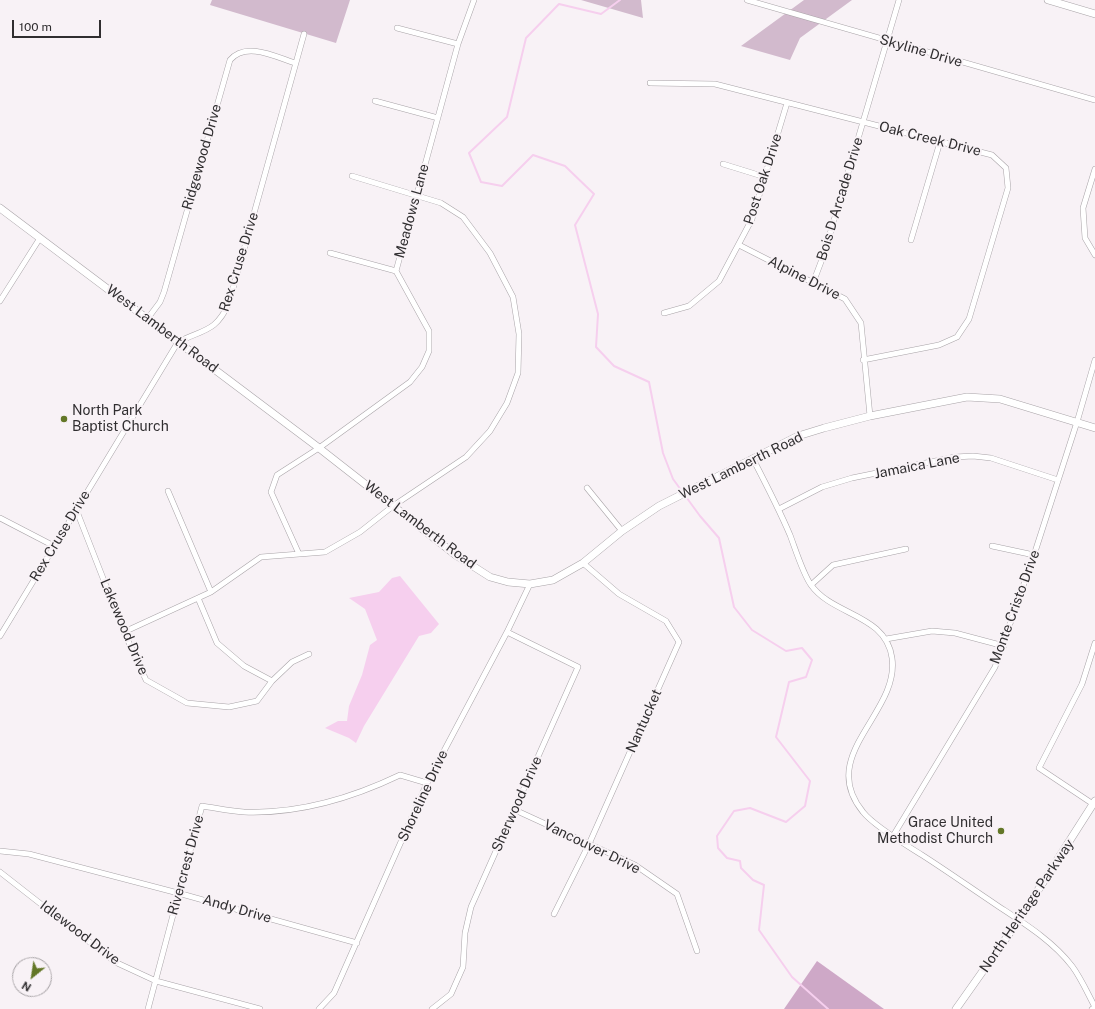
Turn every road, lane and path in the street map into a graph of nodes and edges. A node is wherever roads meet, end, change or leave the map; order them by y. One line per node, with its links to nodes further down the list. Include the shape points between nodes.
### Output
1 (474, 0): 9 (street, Meadows Lane)
2 (748, 0): 8 (street, Skyline Drive)
3 (899, 0): 8 (street, Bois D Arcade Drive)
4 (1048, 0): 5 (street)
5 (1095, 14)
6 (398, 28): 9 (street)
7 (304, 34): 10 (street, Rex Cruse Drive)
8 (888, 41): 12 (street, Skyline Drive); 16 (street, Bois D Arcade Drive)
9 (458, 44): 15 (street, Meadows Lane)
10 (296, 63): 33 (street, Ridgewood Drive, via 250,50 240,51 230,60 164,292); 34 (street, Rex Cruse Drive, via 229,303 218,323)
11 (650, 83): 14 (street, Oak Creek Drive, via 715,84)
12 (1095, 100)
13 (375, 101): 15 (street)
14 (787, 103): 16 (street, Oak Creek Drive); 21 (street, Post Oak Drive)
15 (438, 118): 22 (street, Meadows Lane)
16 (864, 123): 17 (street, Oak Creek Drive); 30 (street, Bois D Arcade Drive)
17 (940, 142): 25 (street); 35 (street, Oak Creek Drive, via 992,155 1006,168 1008,188 969,319 957,337 939,345)
18 (722, 164): 21 (street)
19 (1095, 169): 28 (street, via 1083,208 1084,238)
20 (352, 176): 22 (street)
21 (765, 177): 26 (street, Post Oak Drive, via 752,219)
22 (416, 194): 29 (street, Meadows Lane); 45 (street, via 441,202 463,217 490,253 513,297 519,334 518,366 508,403 490,431 466,458)
23 (0, 208): 24 (street, West Lamberth Road)
24 (40, 238): 31 (street); 33 (street, West Lamberth Road)
25 (911, 240)
26 (739, 245): 30 (street, Alpine Drive); 32 (street, Post Oak Drive, via 719,281 689,306)
27 (330, 253): 29 (street)
28 (1095, 255)
29 (396, 271): 40 (street, Meadows Lane, via 429,331 429,351 422,367 410,382)
30 (813, 282): 35 (street, Alpine Drive, via 845,299 861,323)
31 (0, 301)
32 (664, 313)
33 (148, 318): 34 (street, West Lamberth Road)
34 (178, 342): 40 (street, West Lamberth Road); 47 (street, Rex Cruse Drive)
35 (863, 360): 37 (street, Alpine Drive)
36 (1095, 360): 38 (street, Monte Cristo Drive)
37 (870, 416): 38 (street, West Lamberth Road, via 967,397 1000,399); 41 (street, West Lamberth Road, via 798,436)
38 (1077, 422): 39 (street, West Lamberth Road); 42 (street, Monte Cristo Drive)
39 (1095, 428)
40 (319, 448): 45 (street, West Lamberth Road); 53 (street, Meadows Lane, via 277,475 271,492)
41 (753, 459): 46 (street); 49 (street, West Lamberth Road, via 658,506)
42 (1058, 480): 46 (street, Jamaica Lane, via 991,458 955,457 852,478 822,487); 54 (street, Monte Cristo Drive)
43 (588, 488): 49 (street)
44 (168, 491): 58 (street)
45 (393, 506): 53 (street, via 360,532 325,552); 56 (street, West Lamberth Road, via 457,556 490,577)
46 (778, 508): 57 (street)
47 (76, 509): 50 (street, Rex Cruse Drive); 60 (street, Lakewood Drive)
48 (0, 518): 50 (street)
49 (622, 531): 55 (street, West Lamberth Road)
50 (54, 546): 62 (street, Rex Cruse Drive)
51 (992, 546): 54 (street)
52 (906, 549): 57 (street, via 833,565)
53 (299, 554): 58 (street, via 261,557)
54 (1034, 555): 65 (street, Monte Cristo Drive)
55 (583, 563): 56 (street, West Lamberth Road, via 553,580); 72 (street, Nantucket, via 620,594 666,621 679,642)
56 (530, 584): 61 (street, Shoreline Drive)
57 (811, 585): 63 (street, via 829,602 868,621)
58 (211, 592): 59 (street)
59 (198, 598): 60 (street); 67 (street, via 217,643 244,666)
60 (124, 632): 67 (street, Lakewood Drive, via 146,680 187,703 228,707 258,701)
61 (507, 632): 68 (street, Shoreline Drive); 70 (street, Sherwood Drive, via 578,667)
62 (0, 636)
63 (886, 639): 65 (street, via 932,631 955,633); 71 (street, via 892,657 892,675 886,693 859,739 849,773 851,793 864,813)
64 (1095, 642): 69 (street, via 1082,684 1039,768)
65 (1004, 646): 71 (street, Monte Cristo Drive, via 995,667)
66 (309, 654): 67 (street, Lakewood Drive, via 292,662)
67 (272, 681)
68 (427, 783): 75 (street, Rivercrest Drive, via 400,775 372,788 301,809 244,812 202,806); 78 (street, Shoreline Drive)
69 (1094, 803): 77 (street, North Heritage Parkway)
70 (515, 810): 72 (street, Vancouver Drive); 85 (street, Sherwood Drive, via 471,907 465,933 463,967 451,994)
71 (893, 836): 77 (street)
72 (589, 844): 76 (street, Nantucket); 79 (street, Vancouver Drive, via 635,865 677,894)
73 (0, 851): 75 (street, Andy Drive, via 29,854)
74 (0, 872): 80 (street, Idlewood Drive, via 115,962)
75 (178, 893): 78 (street, Andy Drive); 80 (street, Rivercrest Drive)
76 (554, 914)
77 (1020, 920): 81 (street, via 1056,948 1072,966); 86 (street, North Heritage Parkway)
78 (356, 943): 84 (street, Shoreline Drive, via 334,993)
79 (697, 951)
80 (156, 981): 82 (street, Rivercrest Drive); 83 (street, Idlewood Drive)
81 (1095, 1007): 87 (street)
82 (148, 1009)
83 (260, 1009)
84 (319, 1009)
85 (432, 1009)
86 (956, 1009)
87 (1092, 1009)

